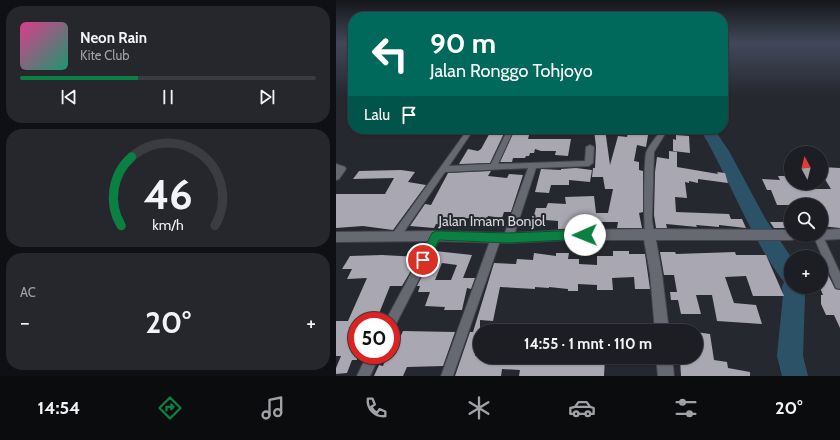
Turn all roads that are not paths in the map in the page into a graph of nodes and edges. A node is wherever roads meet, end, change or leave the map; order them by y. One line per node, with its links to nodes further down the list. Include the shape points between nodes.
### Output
1 (468, 134): 8 (street)
2 (510, 134): 6 (street)
3 (662, 134): 10 (street, via 650,152)
4 (590, 147): 5 (street, via 589,163)
5 (533, 165): 6 (street); 18 (street)
6 (493, 167): 8 (street)
7 (339, 169): 9 (street)
8 (443, 169): 14 (street)
9 (336, 177)
10 (649, 234): 12 (main road, Jalan Imam Bonjol); 18 (main road, Jalan Imam Bonjol); 22 (main road)
11 (840, 234): 13 (main road)
12 (784, 235)
13 (828, 235)
14 (396, 236): 15 (main road, Jalan Imam Bonjol); 16 (main road, Jalan Imam Bonjol)
15 (436, 236): 17 (main road, Jalan Imam Bonjol); 21 (street)
16 (336, 237)
17 (496, 238): 18 (main road, Jalan Imam Bonjol); 26 (street)
18 (508, 238)
19 (821, 242): 20 (street)
20 (840, 284)
21 (396, 312)
22 (661, 324)
23 (369, 364): 25 (street)
24 (665, 364): 27 (main road)
25 (363, 376)
26 (447, 376)
27 (666, 376)

